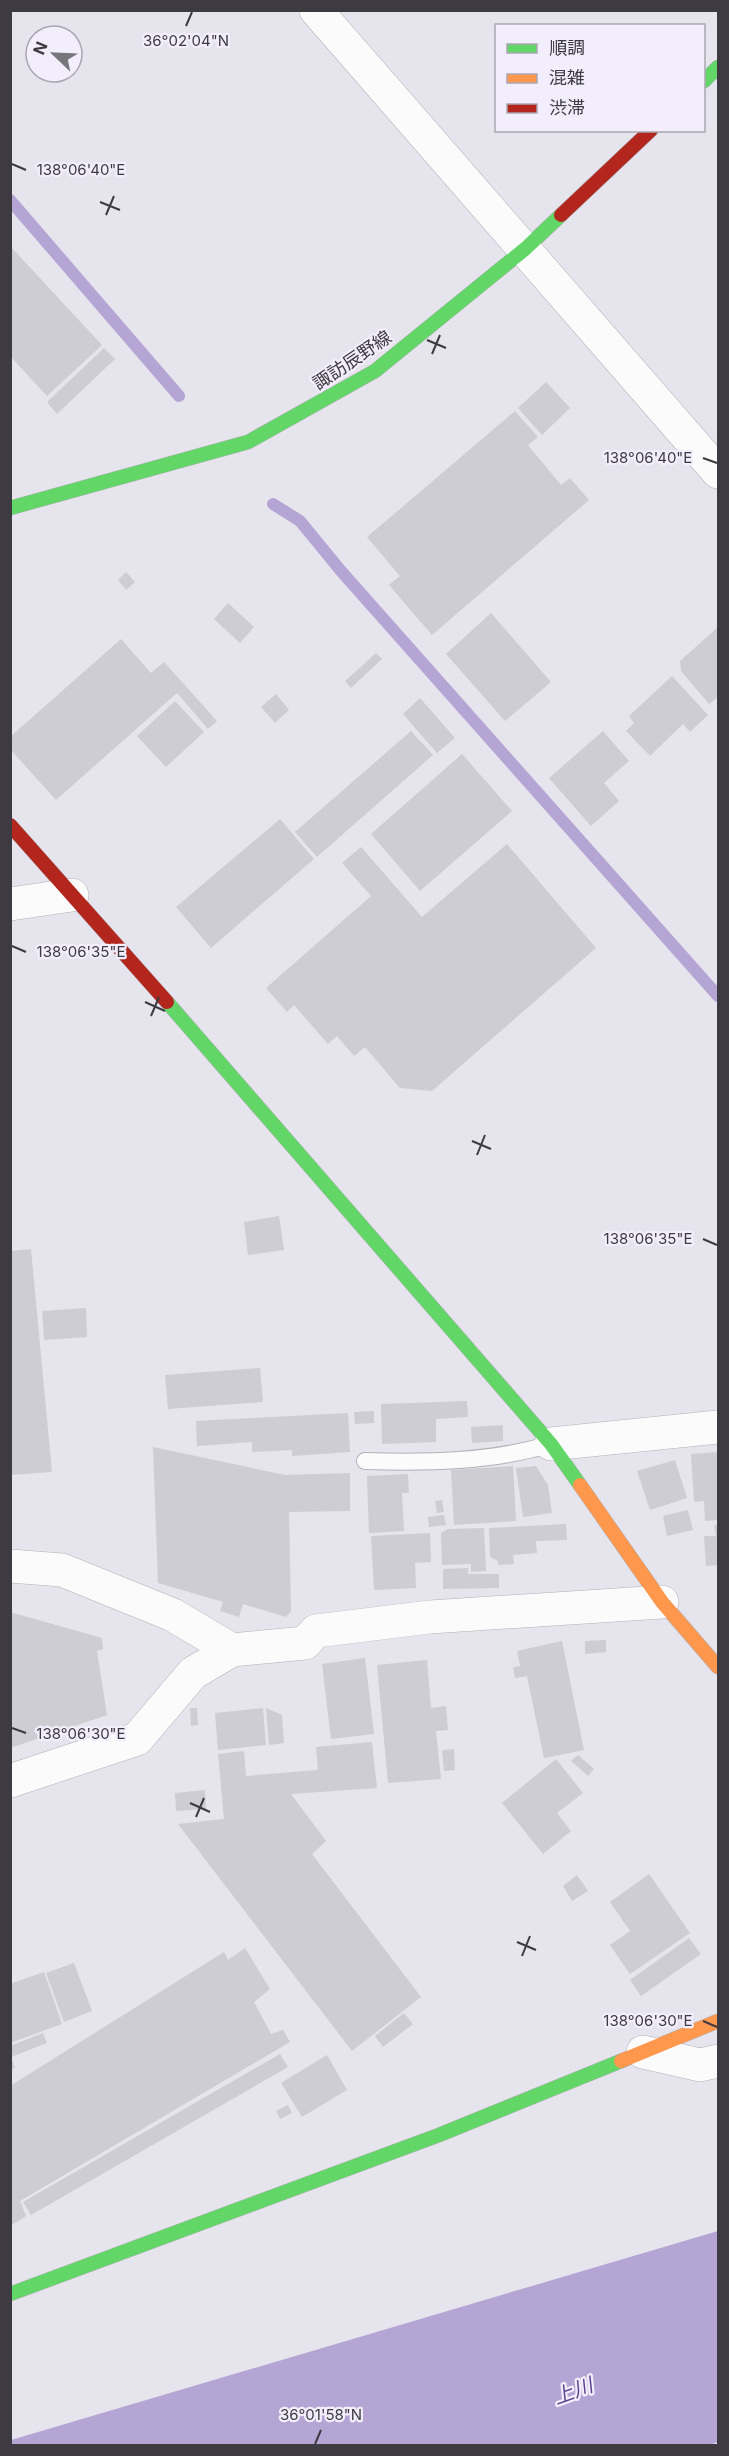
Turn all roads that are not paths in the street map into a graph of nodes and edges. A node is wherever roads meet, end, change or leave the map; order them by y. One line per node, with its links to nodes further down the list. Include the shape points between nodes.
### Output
1 (316, 10): 5 (street)
2 (718, 67): 3 (street)
3 (705, 80)
4 (649, 132): 5 (street, 諏訪辰野線)
5 (525, 249): 6 (street); 7 (street, 諏訪辰野線, via 375,371 248,442)
6 (718, 472)
7 (10, 508)
8 (10, 825): 9 (street)
9 (72, 895): 10 (street); 12 (street)
10 (10, 904)
11 (718, 1427): 12 (street)
12 (551, 1444): 13 (lane, via 530,1450 422,1462); 15 (street)
13 (365, 1461)
14 (10, 1566): 16 (street, via 62,1570 173,1615)
15 (662, 1602): 16 (street, via 430,1617 316,1631 305,1643); 17 (street)
16 (232, 1650): 18 (street, via 193,1673 137,1739)
17 (718, 1667)
18 (10, 1781)
19 (718, 2021): 20 (street)
20 (643, 2052): 21 (street, via 700,2065); 22 (street, via 439,2135)
21 (718, 2061)
22 (10, 2294)

